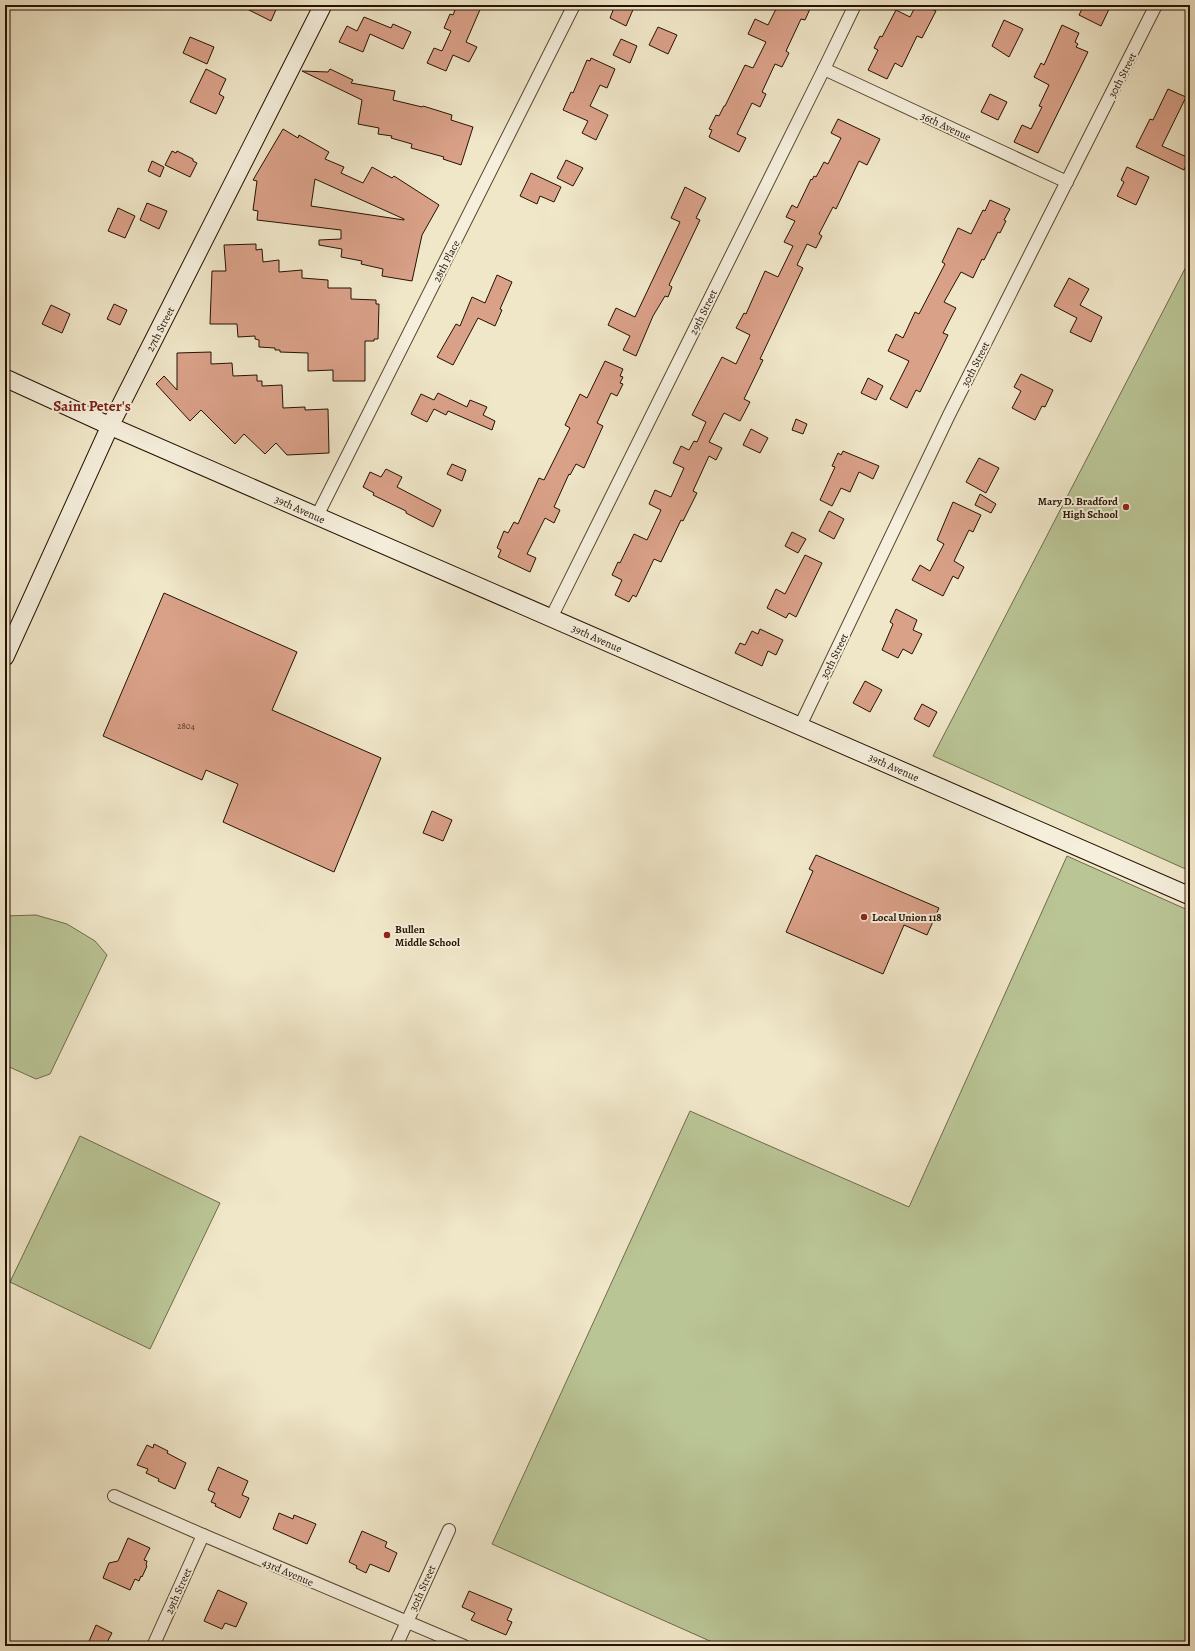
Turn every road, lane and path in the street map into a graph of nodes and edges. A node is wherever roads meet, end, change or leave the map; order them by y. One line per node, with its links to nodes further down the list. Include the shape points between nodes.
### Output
1 (323, 5): 8 (street, 27th Street)
2 (574, 5): 9 (street, 28th Place)
3 (855, 5): 5 (street, 29th Street)
4 (1156, 5): 6 (street, 30th Street)
5 (824, 69): 6 (street, 36th Avenue); 10 (street, 29th Street)
6 (1067, 182): 12 (street, 30th Street, via 949,415)
7 (5, 378): 8 (street, 39th Avenue)
8 (110, 426): 9 (street, 39th Avenue); 11 (street, 27th Street)
9 (317, 516): 10 (street, 39th Avenue)
10 (551, 618): 12 (street, 39th Avenue)
11 (5, 657)
12 (800, 726): 13 (street, 39th Avenue)
13 (1190, 896)
14 (114, 1496): 16 (street, 43rd Avenue)
15 (449, 1530): 17 (street, 30th Street)
16 (203, 1535): 17 (street, 43rd Avenue); 18 (street, 29th Street)
17 (407, 1622): 19 (street, 30th Street); 20 (street, 43rd Avenue)
18 (153, 1646)
19 (396, 1646)
20 (464, 1646)

